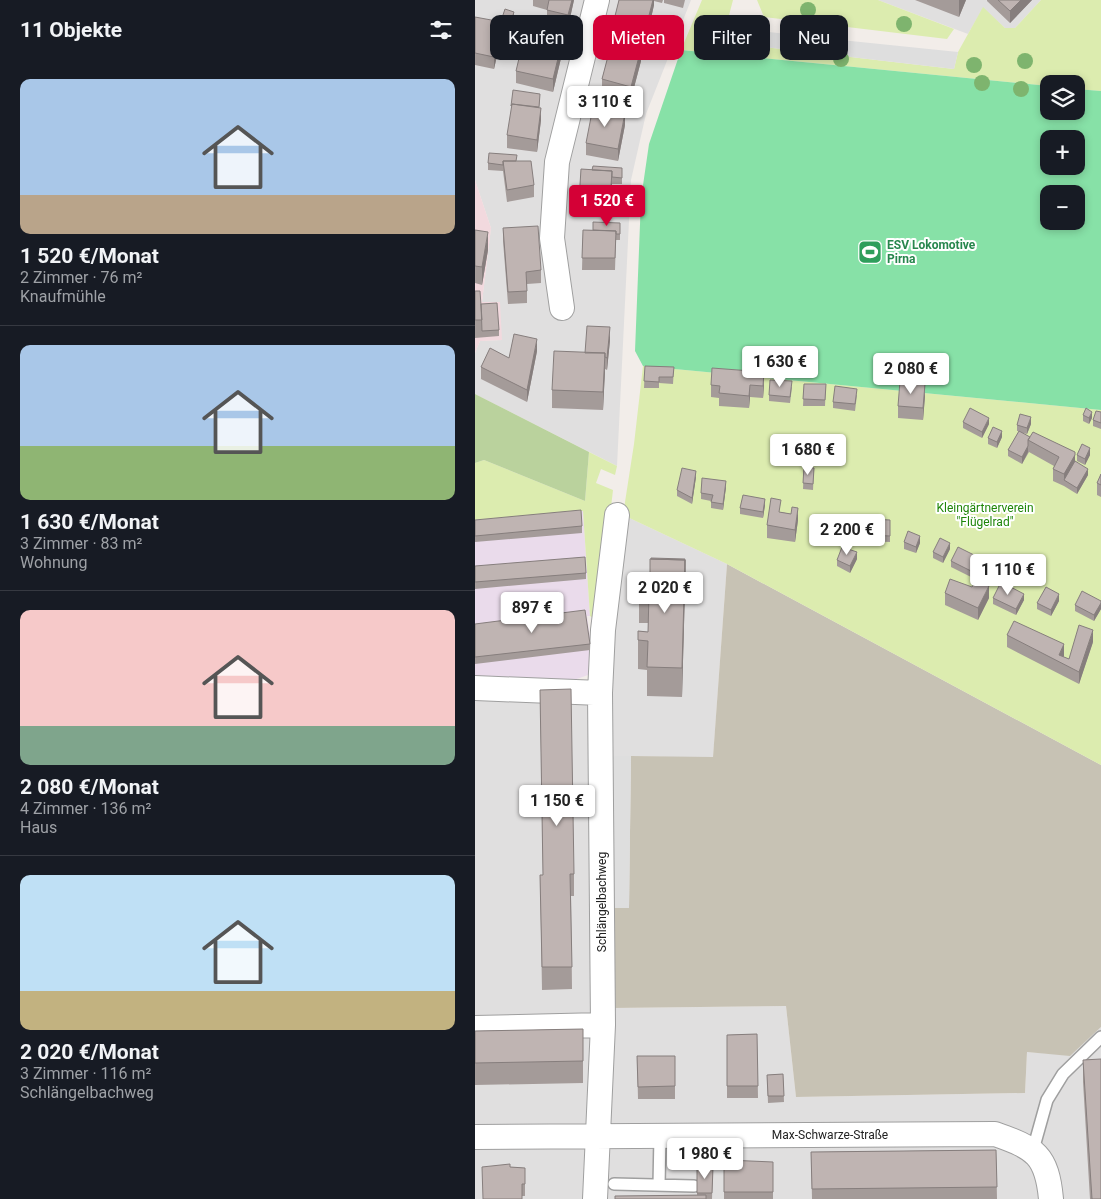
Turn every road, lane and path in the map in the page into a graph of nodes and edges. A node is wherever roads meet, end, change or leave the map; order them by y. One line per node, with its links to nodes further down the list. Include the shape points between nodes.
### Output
1 (597, 0): 2 (street, via 557,162 552,238)
2 (562, 308)
3 (617, 515): 5 (street, Schlängelbachweg, via 603,630)
4 (475, 688): 5 (street)
5 (600, 693): 6 (street, Schlängelbachweg)
6 (603, 1025): 7 (street); 9 (street, Schlängelbachweg)
7 (475, 1028)
8 (1101, 1037): 12 (lane, via 1063,1074 1047,1100)
9 (597, 1136): 10 (street, Max-Schwarze-Straße); 11 (street, Max-Schwarze-Straße); 16 (street, Schlängelbachweg)
10 (660, 1136): 12 (street, Max-Schwarze-Straße, via 995,1134); 14 (lane)
11 (475, 1137)
12 (1033, 1150): 17 (street, via 1049,1178)
13 (614, 1184): 14 (lane)
14 (659, 1185): 15 (lane)
15 (694, 1186)
16 (595, 1199)
17 (1051, 1199)

